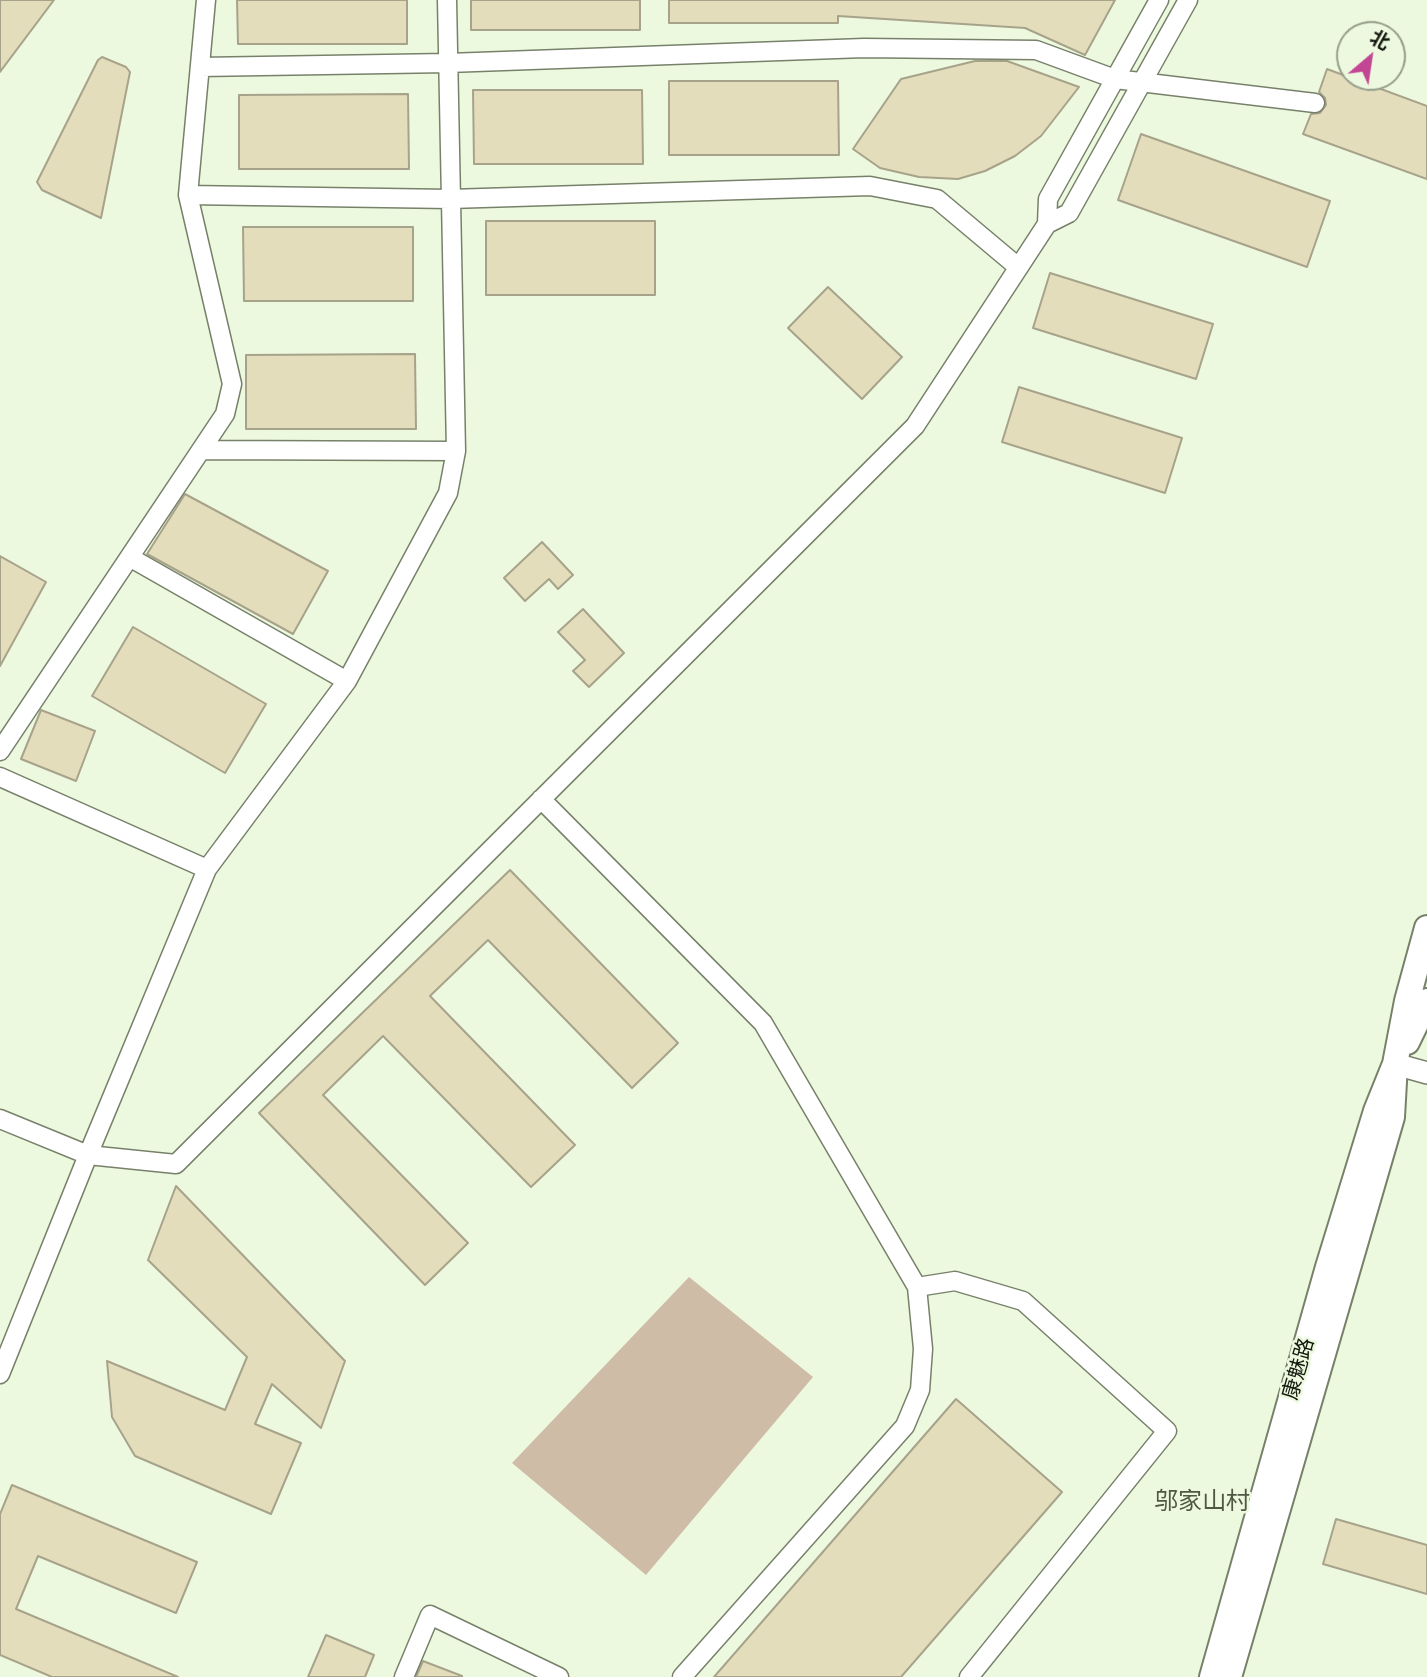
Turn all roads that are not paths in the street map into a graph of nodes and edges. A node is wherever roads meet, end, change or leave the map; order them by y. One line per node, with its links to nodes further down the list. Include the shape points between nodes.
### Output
1 (206, 0): 6 (street)
2 (447, 0): 5 (street)
3 (1159, 0): 7 (street)
4 (1188, 0): 8 (street)
5 (448, 64): 6 (street); 7 (street, via 864,48 1036,50); 11 (street)
6 (200, 67): 10 (street)
7 (1115, 79): 8 (street); 12 (street, via 1048,199)
8 (1142, 84): 9 (street); 12 (street, via 1069,213)
9 (1315, 103)
10 (188, 195): 11 (street); 14 (street, via 232,384 225,414)
11 (450, 199): 13 (street, via 870,186 937,199); 15 (street)
12 (1047, 224): 13 (street)
13 (1018, 267): 20 (street, via 915,426)
14 (201, 450): 15 (street); 16 (street)
15 (456, 451): 17 (street, via 448,493)
16 (131, 558): 17 (street); 18 (street)
17 (347, 681): 21 (street)
18 (0, 751)
19 (0, 777): 21 (street)
20 (541, 799): 27 (street, via 176,1164); 28 (street, via 763,1023)
21 (207, 869): 27 (street)
22 (1427, 928): 24 (main road, 康魅路)
23 (1427, 1001): 24 (main road, 康魅路)
24 (1395, 1064): 25 (street); 35 (main road, 康魅路, via 1328,1267); 36 (main road, 康魅路, via 1392,1117)
25 (1427, 1073)
26 (0, 1119): 27 (street)
27 (88, 1155): 29 (street)
28 (917, 1287): 33 (street, via 923,1349 920,1390 905,1426); 34 (street, via 955,1281 1023,1301 1167,1431)
29 (4, 1353): 30 (street)
30 (0, 1374)
31 (404, 1677): 32 (street, via 430,1615)
32 (559, 1677)
33 (682, 1677)
34 (969, 1677)
35 (1212, 1677)
36 (1229, 1677)

